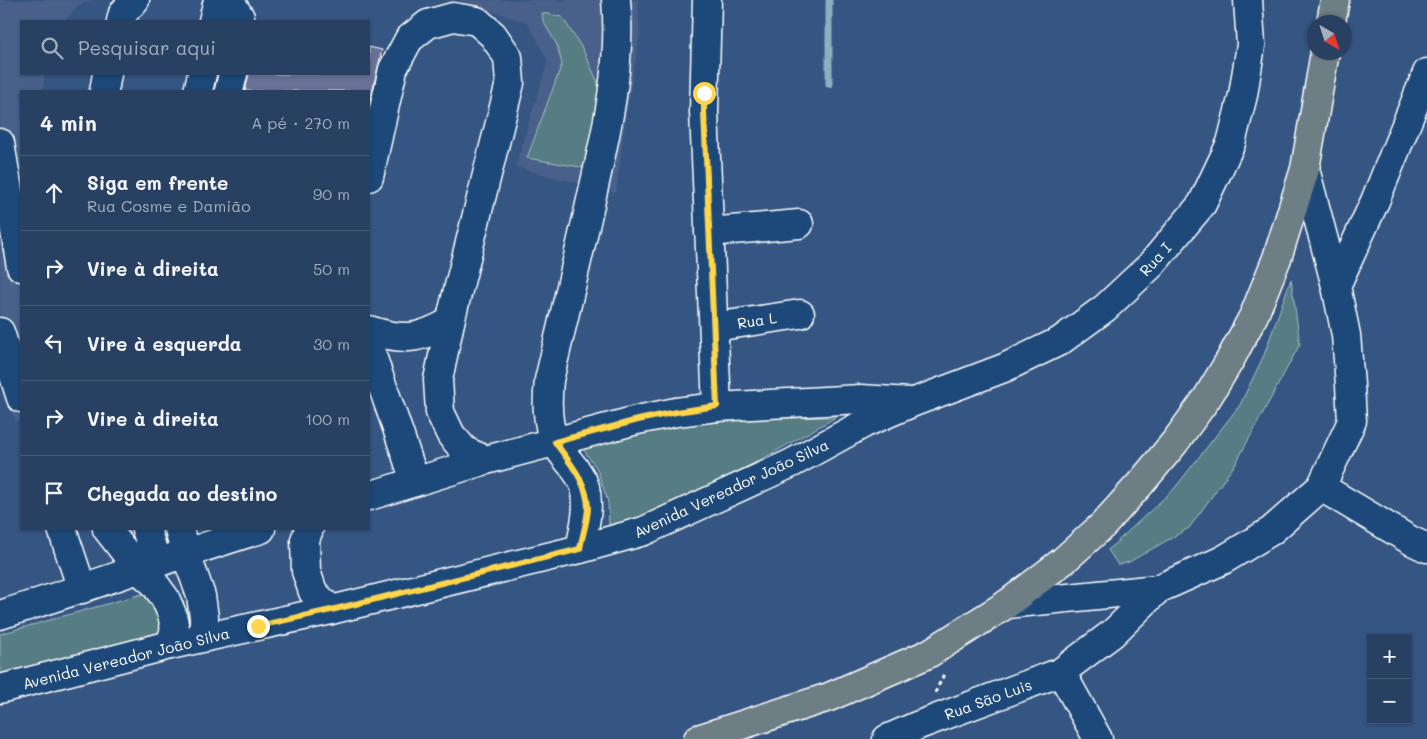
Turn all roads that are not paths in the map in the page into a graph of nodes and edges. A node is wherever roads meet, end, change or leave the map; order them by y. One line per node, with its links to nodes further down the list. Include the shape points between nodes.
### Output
1 (135, 0): 9 (street, via 123,13)
2 (218, 0): 10 (street)
3 (229, 0): 11 (street)
4 (616, 0): 36 (street, via 618,22 613,85 604,142 550,380 547,402)
5 (707, 0): 24 (street, via 704,112)
6 (1248, 0): 34 (street, Rua I, via 1251,45 1243,95 1231,142 1202,204 1151,265 1105,308 1060,341 1004,368)
7 (1335, 0): 8 (highway)
8 (1332, 15)
9 (121, 20)
10 (213, 20)
11 (240, 20)
12 (1325, 60): 21 (highway)
13 (108, 75): 17 (street)
14 (202, 75): 18 (street)
15 (233, 75): 19 (street)
16 (1425, 83): 26 (street)
17 (104, 90)
18 (198, 90)
19 (229, 90)
20 (0, 143): 25 (street)
21 (1305, 169): 26 (street); 52 (highway, via 1277,258 1254,315 1208,398 1146,477 1102,525)
22 (370, 172): 28 (street, via 393,69 409,39 428,24 453,17 477,21 493,35 508,57 510,83)
23 (799, 224): 24 (street)
24 (709, 232): 29 (street)
25 (20, 261)
26 (1336, 286): 39 (street, via 1346,335 1352,421)
27 (800, 314): 29 (street, Rua L)
28 (450, 322): 30 (street, via 434,331 403,338); 37 (street, via 438,380 440,412 451,436 465,451)
29 (714, 327): 35 (street)
30 (370, 330)
31 (0, 332): 33 (street)
32 (370, 350): 38 (street)
33 (20, 395)
34 (914, 402): 35 (street, via 861,399); 48 (street, Avenida Vereador João Silva, via 644,531)
35 (717, 406): 36 (street, via 638,420)
36 (555, 442): 37 (street); 48 (street, via 584,486 588,507)
37 (486, 460): 38 (street)
38 (414, 482): 40 (street)
39 (1321, 487): 47 (street); 50 (street, via 1271,531 1223,560)
40 (370, 496)
41 (62, 530): 51 (street)
42 (108, 530): 49 (street)
43 (146, 530): 49 (street)
44 (254, 530): 46 (street)
45 (310, 530): 53 (street, via 305,540 306,571 313,592)
46 (182, 541): 49 (street); 55 (street, via 201,596)
47 (1427, 548)
48 (580, 549): 53 (street, Avenida Vereador João Silva)
49 (148, 567): 51 (street); 56 (street, via 172,614 175,629)
50 (1158, 588): 52 (street); 57 (street, Rua São Luis, via 1113,633)
51 (82, 589): 54 (street)
52 (1008, 604): 59 (highway, via 928,654 878,676 829,697)
53 (331, 610): 55 (street, Avenida Vereador João Silva)
54 (0, 615)
55 (204, 637): 56 (street, Avenida Vereador João Silva)
56 (170, 645): 58 (street, Avenida Vereador João Silva)
57 (1061, 672): 60 (street, Rua São Luis); 61 (street)
58 (0, 689)
59 (698, 739)
60 (887, 739)
61 (1098, 739)

